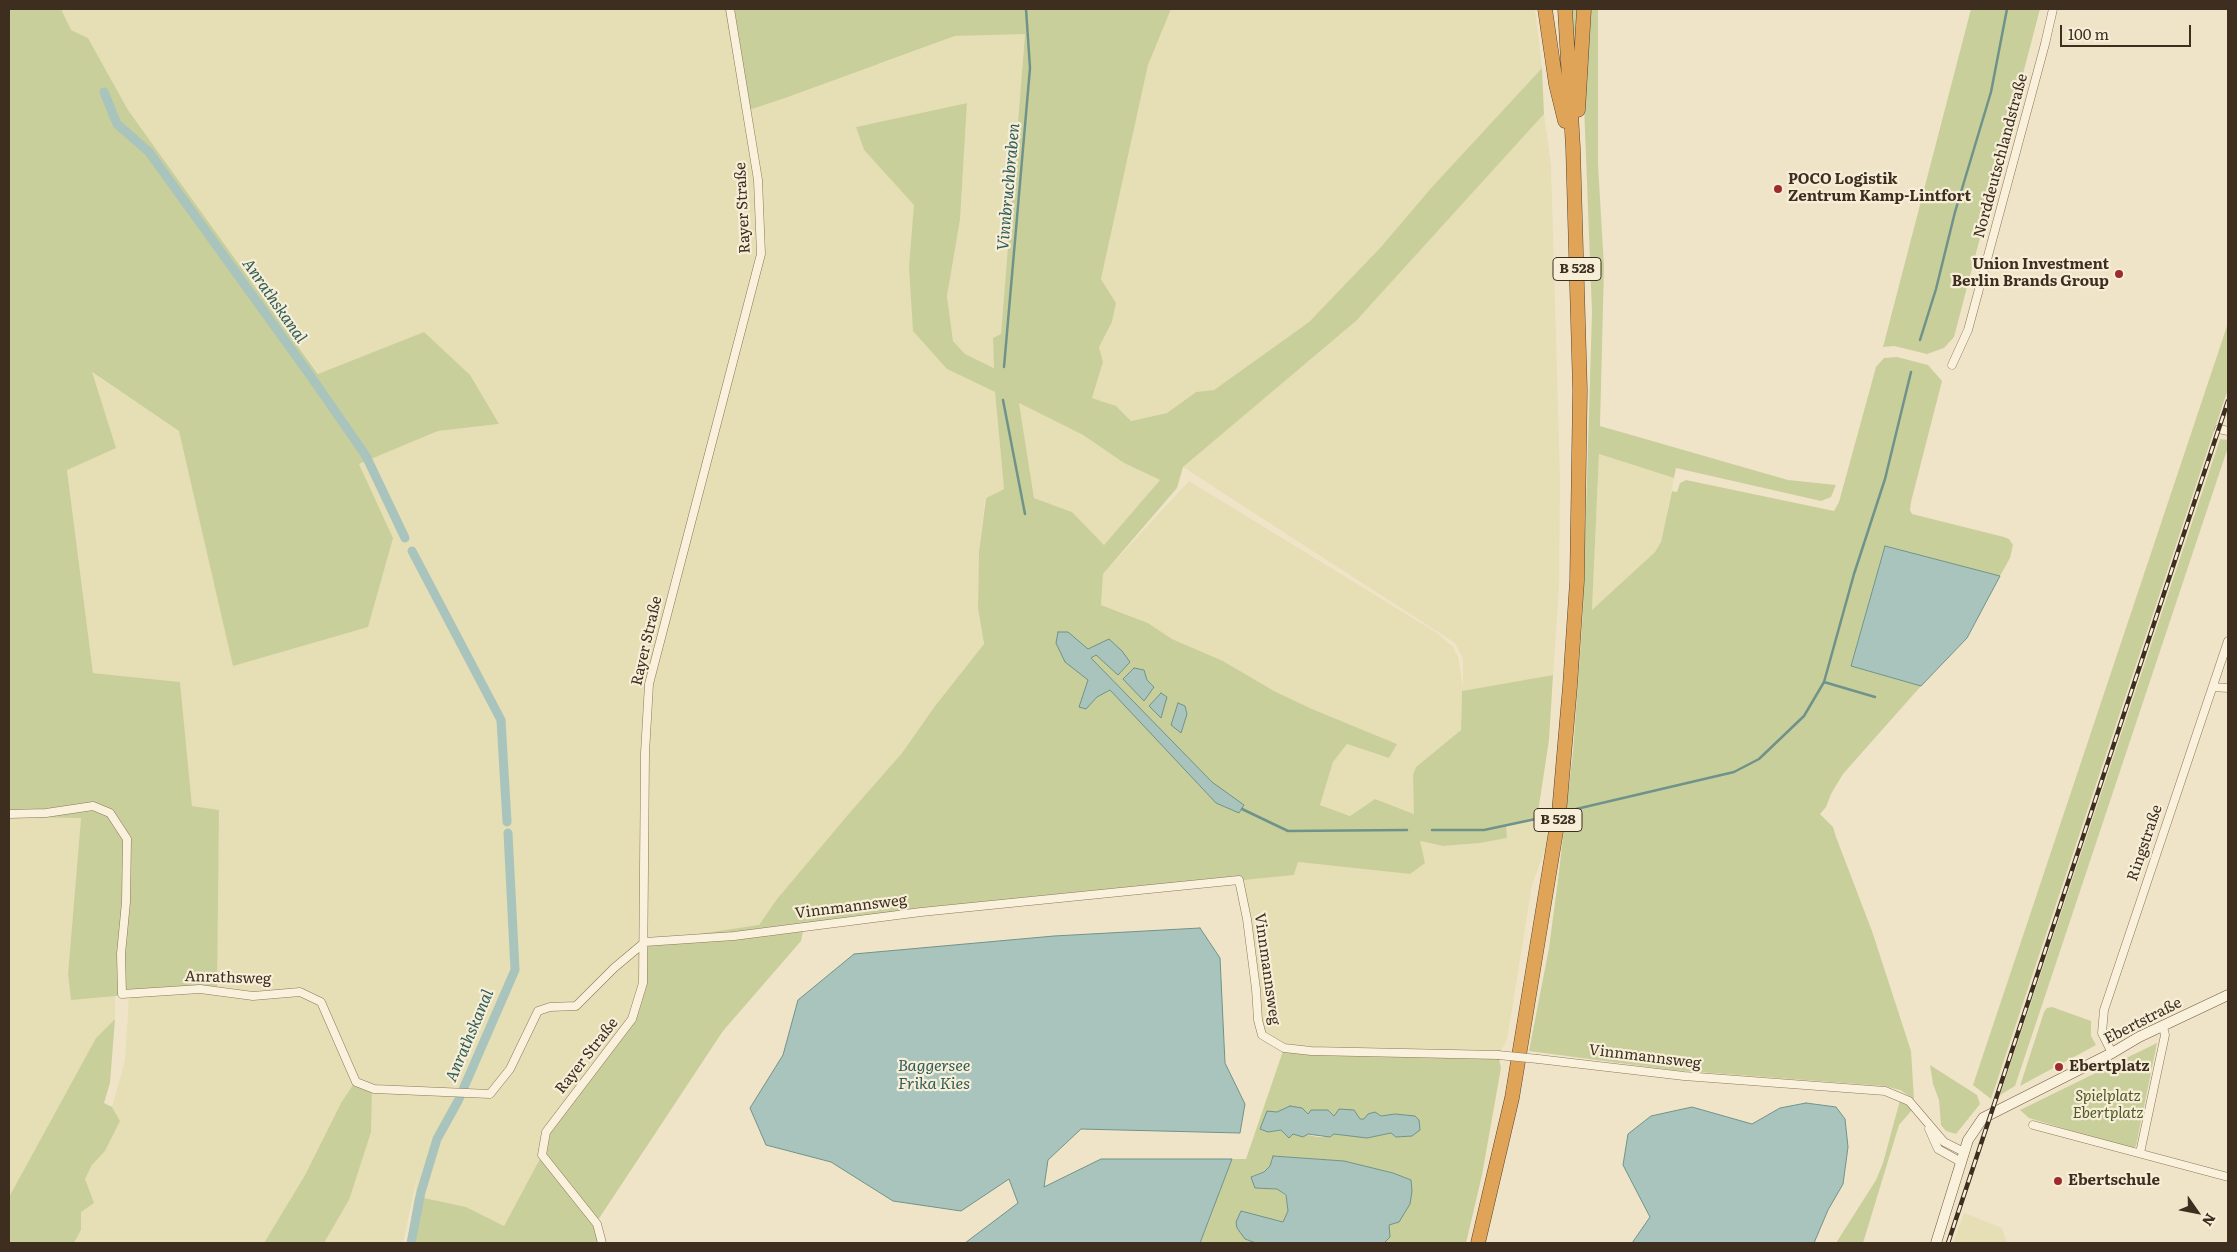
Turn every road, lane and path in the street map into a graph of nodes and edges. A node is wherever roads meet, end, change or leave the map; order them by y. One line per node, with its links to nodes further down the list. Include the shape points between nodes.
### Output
1 (730, 9): 14 (street, Rayer Straße, via 758,180 761,254 649,684 645,753)
2 (1545, 9): 6 (highway, via 1556,84)
3 (1564, 9): 6 (highway, B 528)
4 (1584, 9): 6 (highway)
5 (2053, 9): 7 (street, Norddeutschlandstraße, via 1968,330)
6 (1573, 148): 23 (highway, B 528, via 1580,390 1576,581 1562,788 1512,1098)
7 (1952, 365)
8 (2219, 429): 9 (street)
9 (2228, 431)
10 (2228, 641): 11 (street, Ringstraße)
11 (2213, 686): 12 (street); 17 (street, Ringstraße, via 2104,1010 2102,1033)
12 (2228, 688)
13 (9, 814): 14 (street, Anrathsweg, via 93,806 110,813 127,839 122,994 200,989 253,996 300,992 321,1002 356,1082 374,1089 490,1094 510,1069 538,1011 576,1006)
14 (645, 942): 20 (street, Vinnmannsweg, bridge, via 734,936 921,912 1239,880 1262,1035 1284,1048 1498,1055 1684,1076 1885,1091 1909,1101 1928,1124 1938,1149); 22 (street, Rayer Straße, via 643,983 632,1020 546,1132 542,1155 597,1224)
15 (2228, 995): 16 (street, Ebertstraße)
16 (2163, 1027): 17 (street, Ebertstraße); 19 (street, via 2165,1035)
17 (2112, 1053): 20 (street, Ebertstraße, via 1991,1113 1975,1127)
18 (2032, 1125): 19 (street)
19 (2140, 1153): 21 (street)
20 (1963, 1157): 24 (street, Ebertstraße)
21 (2228, 1177)
22 (602, 1243)
23 (1478, 1243)
24 (1936, 1243)

